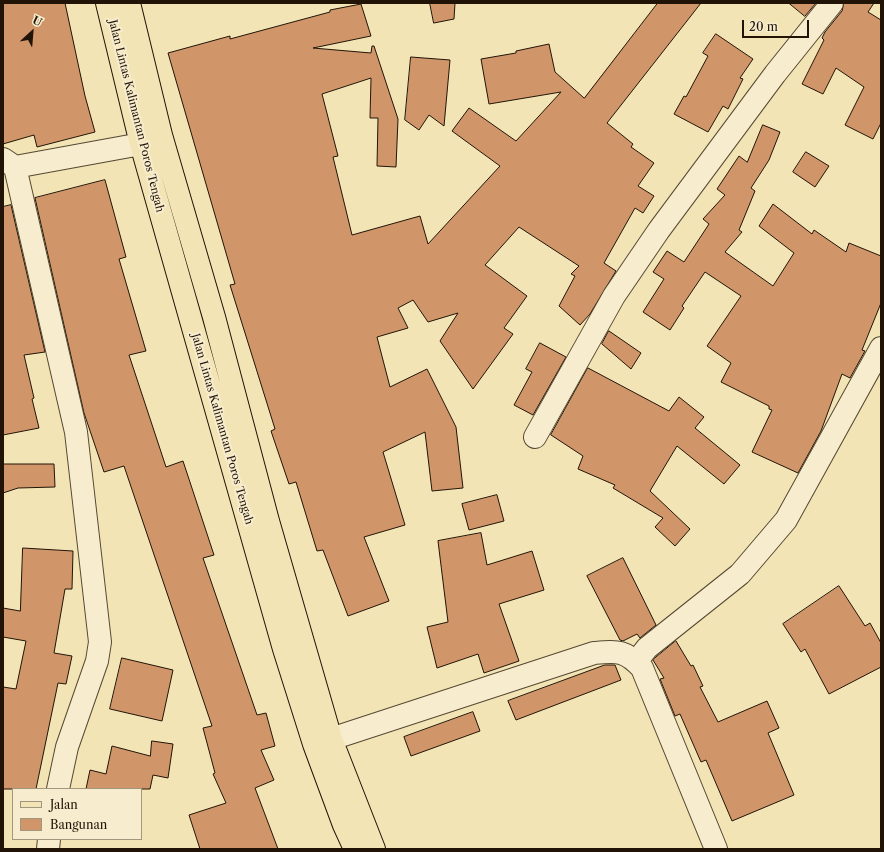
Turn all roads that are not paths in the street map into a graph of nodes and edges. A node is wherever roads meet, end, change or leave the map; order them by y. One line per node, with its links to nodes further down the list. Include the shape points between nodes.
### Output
1 (107, 3): 4 (main road, Jalan Lintas Kalimantan Poros Tengah)
2 (129, 3): 9 (main road, Jalan Lintas Kalimantan Poros Tengah, via 161,135)
3 (832, 3): 7 (street, via 775,74 659,230 614,296)
4 (141, 144): 5 (street); 11 (main road, Jalan Lintas Kalimantan Poros Tengah, via 284,649 314,744)
5 (9, 163): 10 (street, via 76,432 100,642 97,661 67,747)
6 (881, 348): 8 (street, via 786,520 740,574 646,648)
7 (535, 437)
8 (636, 662): 9 (street, via 631,657 615,651 594,653); 13 (street, via 642,668)
9 (331, 739): 12 (main road, Jalan Lintas Kalimantan Poros Tengah)
10 (58, 788)
11 (355, 849)
12 (374, 849)
13 (716, 849)

